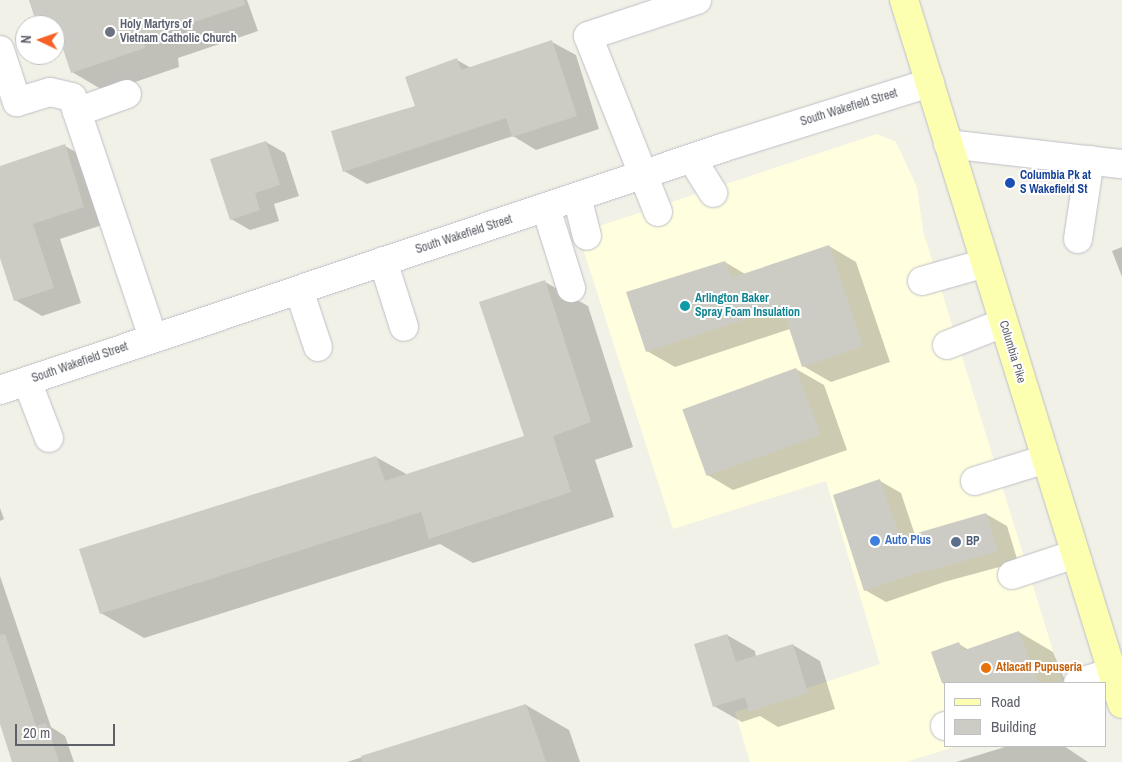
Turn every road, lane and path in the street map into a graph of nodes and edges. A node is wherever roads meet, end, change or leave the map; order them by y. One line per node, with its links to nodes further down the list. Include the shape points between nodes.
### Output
1 (697, 0): 11 (street, via 588,36)
2 (904, 0): 4 (main road, Columbia Pike)
3 (0, 50): 6 (street, via 17,102 50,92 72,97)
4 (930, 84): 7 (main road, Columbia Pike); 8 (street, South Wakefield Street)
5 (127, 94): 6 (street)
6 (77, 112): 25 (street)
7 (948, 144): 9 (street); 19 (main road, Columbia Pike)
8 (692, 159): 11 (street, South Wakefield Street); 12 (street)
9 (1090, 160): 10 (street); 17 (street)
10 (1122, 164)
11 (645, 174): 13 (street, South Wakefield Street); 15 (street)
12 (713, 193)
13 (578, 197): 14 (street, South Wakefield Street); 16 (street)
14 (546, 208): 18 (street, South Wakefield Street); 21 (street)
15 (658, 212)
16 (587, 236)
17 (1078, 239)
18 (383, 261): 22 (street, South Wakefield Street); 24 (street)
19 (985, 263): 20 (street); 23 (main road, Columbia Pike)
20 (922, 280)
21 (571, 288)
22 (299, 290): 25 (street, South Wakefield Street); 27 (street)
23 (1003, 323): 26 (street); 31 (main road, Columbia Pike)
24 (404, 327)
25 (153, 338): 28 (street, South Wakefield Street)
26 (947, 345)
27 (318, 347)
28 (27, 381): 29 (street, South Wakefield Street); 30 (street)
29 (0, 390)
30 (49, 438)
31 (1046, 459): 32 (street); 33 (main road, Columbia Pike)
32 (975, 481)
33 (1075, 554): 34 (street); 35 (main road, Columbia Pike)
34 (1012, 575)
35 (1118, 687)

